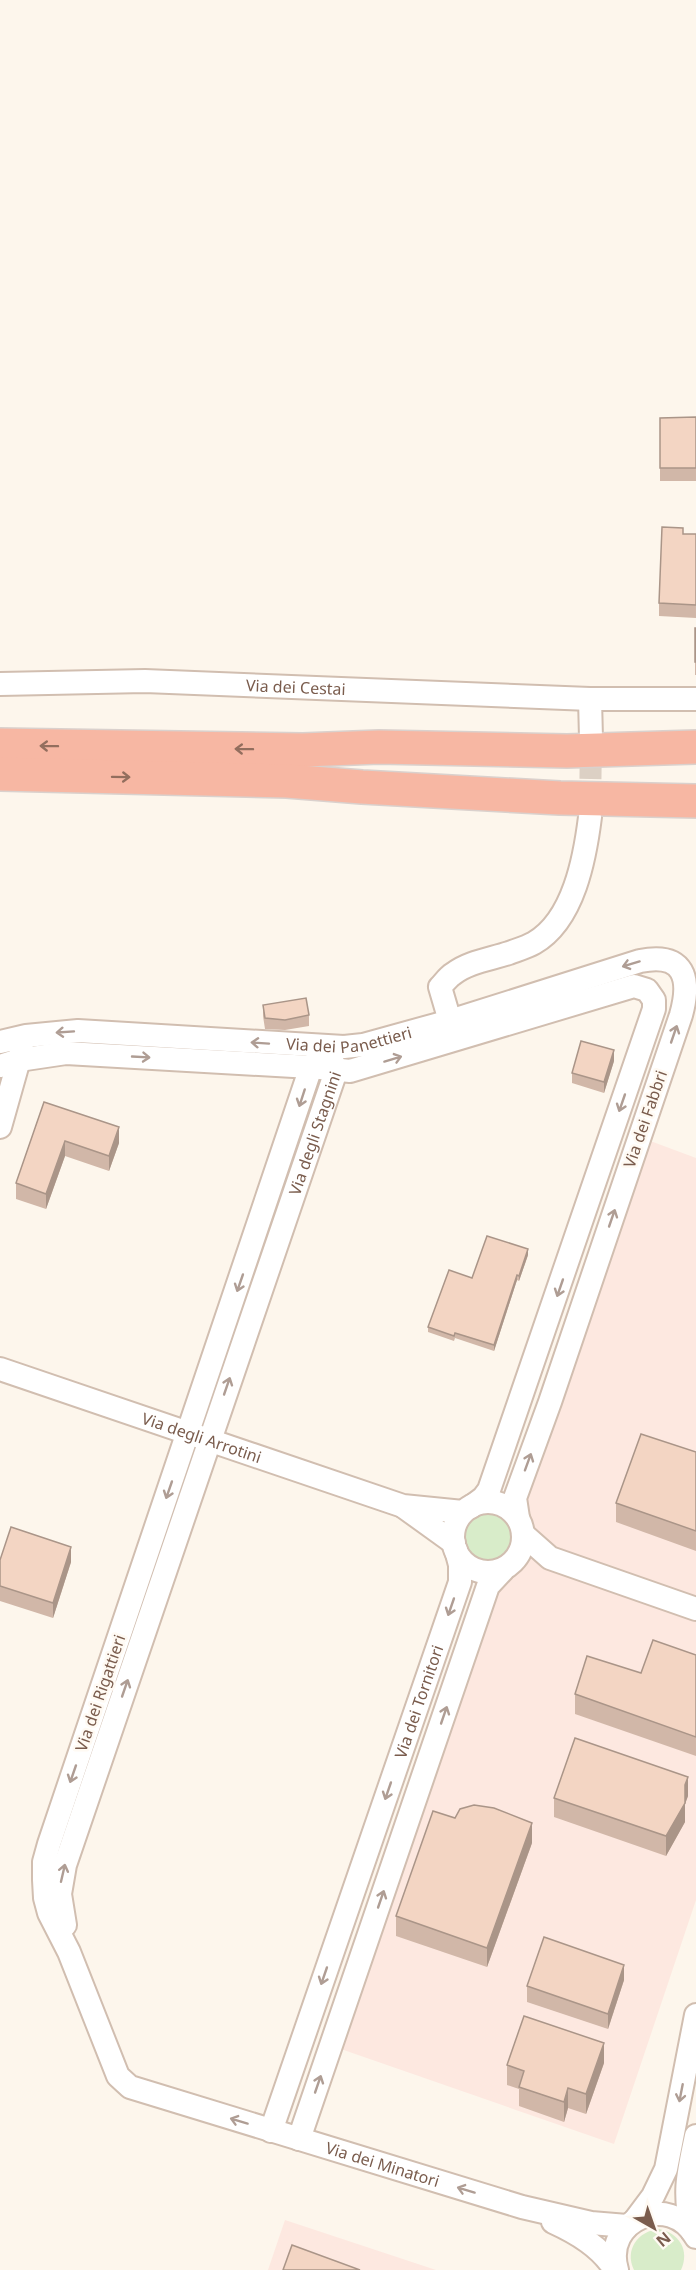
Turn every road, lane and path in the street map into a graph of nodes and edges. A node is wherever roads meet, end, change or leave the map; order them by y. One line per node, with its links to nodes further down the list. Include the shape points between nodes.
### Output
1 (0, 684): 2 (street, Via dei Cestai, via 145,681)
2 (590, 699): 3 (street, Via dei Cestai); 4 (street)
3 (696, 699)
4 (591, 738)
5 (0, 745): 7 (highway, one-way to 5)
6 (696, 747): 7 (highway, via 567,751 379,747)
7 (303, 750): 8 (highway, via 380,757)
8 (696, 768)
9 (0, 774): 10 (highway, one-way to 10)
10 (287, 780): 11 (highway); 12 (highway, via 362,788)
11 (696, 780)
12 (696, 801)
13 (590, 817): 16 (street, via 585,857 563,911 536,942 453,973 440,987)
14 (683, 974): 16 (street, Via dei Panettieri, one-way to 16, via 663,959 647,960); 25 (street, Via dei Fabbri, one-way to 14, via 681,1015 686,995)
15 (647, 990): 22 (street, Via dei Panettieri, one-way to 15, via 363,1068 634,986); 24 (street, Via dei Fabbri, one-way to 24, via 654,1000 654,1009)
16 (450, 1021): 19 (street, Via dei Panettieri, via 363,1045)
17 (26, 1036): 18 (street, Via dei Panettieri); 19 (street, Via dei Panettieri, one-way to 17, via 78,1031); 20 (street)
18 (0, 1042)
19 (328, 1047): 21 (street, Via degli Stagnini); 22 (street, Via degli Stagnini)
20 (9, 1063): 21 (street, Via dei Panettieri, one-way to 21, via 66,1053); 23 (street)
21 (311, 1066): 22 (street, Via dei Panettieri); 27 (street, Via degli Stagnini, one-way to 27)
22 (336, 1071): 27 (street, Via degli Stagnini, one-way to 22)
23 (0, 1127)
24 (571, 1254): 25 (street); 29 (street, Via dei Fabbri, one-way to 29, via 489,1490)
25 (597, 1263): 30 (street, Via dei Fabbri, one-way to 25, via 515,1498)
26 (0, 1369): 27 (street, Via degli Arrotini)
27 (198, 1438): 28 (street, Via degli Arrotini); 38 (street, Via dei Rigattieri, via 44,1862 49,1913 69,1952 118,2076)
28 (403, 1506): 29 (street); 31 (street)
29 (467, 1510): 30 (street, via 482,1503 504,1505); 31 (street, via 455,1528)
30 (521, 1526): 32 (street); 33 (street, via 523,1545)
31 (455, 1547): 33 (street, via 462,1560 481,1572); 35 (street, Via dei Tornitori, one-way to 35, via 460,1582)
32 (550, 1558): 33 (street); 34 (street)
33 (508, 1566): 36 (street, Via dei Tornitori, one-way to 33, via 488,1586)
34 (696, 1609)
35 (368, 1850): 36 (street); 39 (street, Via dei Tornitori, one-way to 39)
36 (394, 1860): 41 (street, Via dei Tornitori, one-way to 36)
37 (696, 2015): 43 (street, one-way to 43, via 666,2169 653,2196)
38 (141, 2091): 39 (street, Via dei Minatori, one-way to 38)
39 (271, 2131): 41 (street, Via dei Minatori)
40 (696, 2136): 44 (street, via 686,2205)
41 (299, 2139): 42 (street, Via dei Minatori, one-way to 41)
42 (522, 2207): 43 (street, Via dei Minatori, via 591,2223); 45 (street, via 593,2245)
43 (631, 2223): 44 (street, Via dei Minatori, via 655,2213 666,2214 685,2223); 45 (street, via 615,2249)
44 (694, 2234)
45 (616, 2270)

